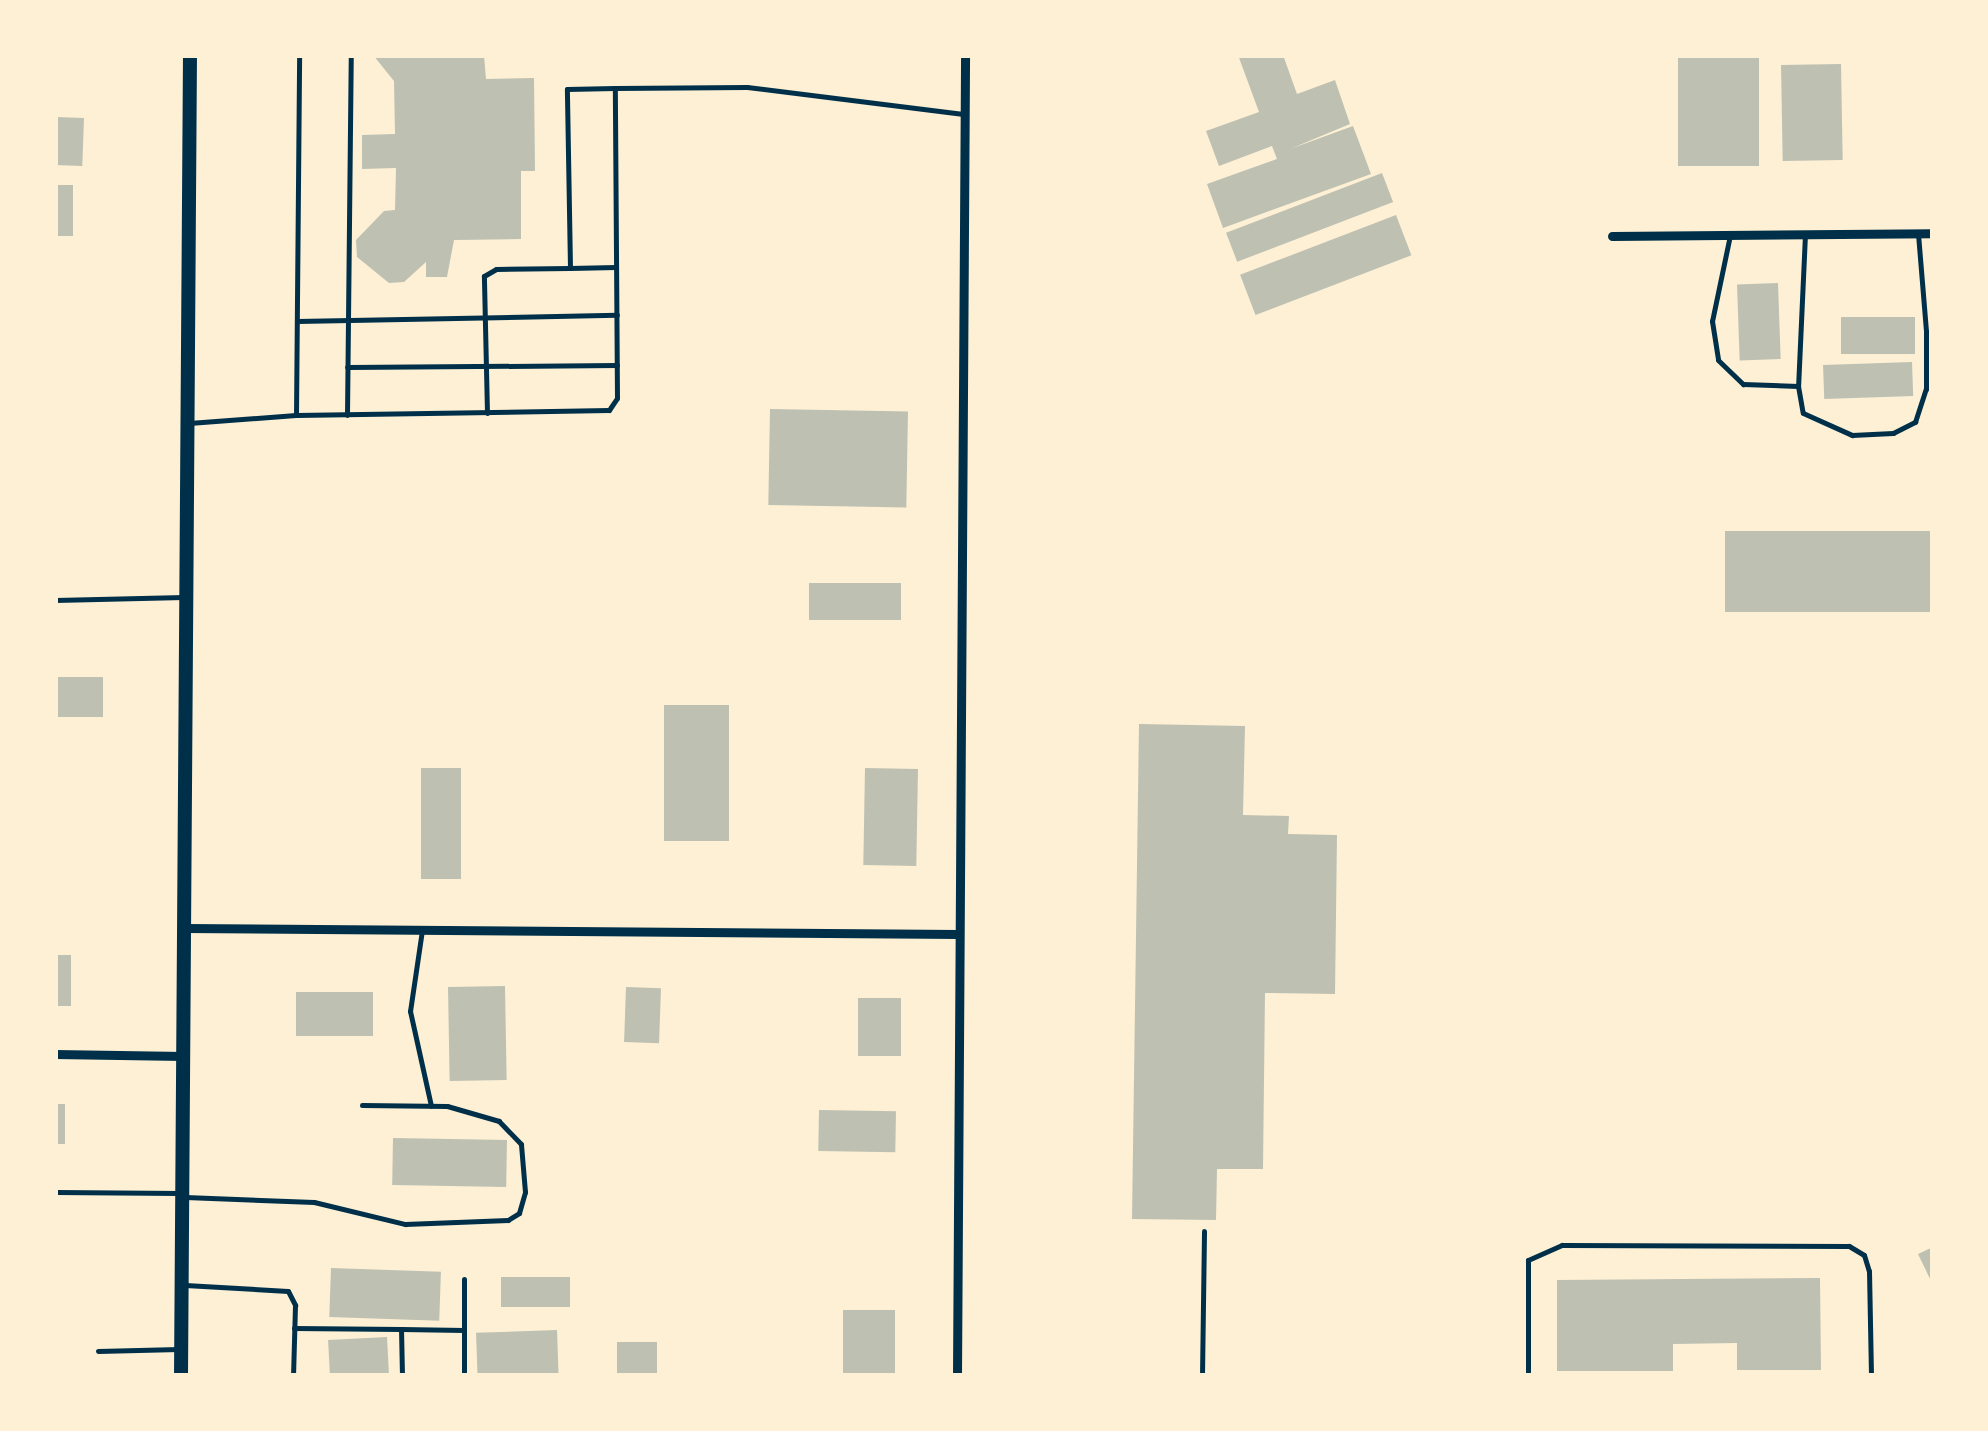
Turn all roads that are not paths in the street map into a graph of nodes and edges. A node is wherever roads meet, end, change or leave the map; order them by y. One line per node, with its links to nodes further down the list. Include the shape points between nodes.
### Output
1 (190, 55): 25 (main road)
2 (300, 55): 17 (lane)
3 (351, 55): 16 (lane)
4 (966, 55): 6 (street)
5 (614, 88): 6 (lane, via 746,87); 12 (lane); 13 (lane, via 568,88)
6 (965, 114): 30 (street)
7 (1918, 233): 8 (street); 9 (street); 21 (lane, via 1926,390 1916,422 1893,433 1852,435 1803,412)
8 (1933, 233)
9 (1805, 234): 10 (street); 21 (lane)
10 (1730, 235): 11 (street); 21 (lane, via 1712,321 1718,360 1743,384)
11 (1612, 236)
12 (616, 267): 13 (lane); 14 (lane)
13 (570, 268): 15 (lane, via 486,271)
14 (616, 315): 15 (lane); 18 (lane)
15 (485, 316): 16 (lane); 19 (lane)
16 (347, 320): 17 (lane); 20 (lane)
17 (297, 321): 23 (lane)
18 (617, 365): 19 (lane); 22 (lane, via 617,398 609,410)
19 (486, 366): 20 (lane); 22 (lane)
20 (347, 367): 24 (lane)
21 (1798, 386)
22 (486, 414): 24 (lane)
23 (296, 415): 24 (lane); 25 (lane)
24 (347, 415)
25 (188, 423): 26 (main road)
26 (186, 597): 27 (lane); 28 (main road)
27 (55, 600)
28 (184, 928): 29 (street); 32 (main road)
29 (422, 930): 30 (street); 34 (lane, via 410,1011)
30 (958, 934): 49 (street)
31 (55, 1054): 32 (street)
32 (183, 1056): 36 (main road)
33 (362, 1106): 34 (lane)
34 (431, 1106): 36 (lane, via 500,1122 520,1144 525,1192 519,1213 508,1220 405,1224 314,1202)
35 (55, 1192): 36 (lane)
36 (182, 1195): 39 (main road)
37 (1204, 1231): 50 (lane)
38 (464, 1279): 42 (lane)
39 (182, 1285): 40 (lane, via 288,1290); 44 (main road)
40 (294, 1328): 41 (lane); 46 (lane)
41 (402, 1330): 42 (lane); 47 (lane)
42 (464, 1330): 48 (lane)
43 (98, 1350): 44 (lane)
44 (182, 1350): 45 (main road)
45 (181, 1376)
46 (293, 1376)
47 (402, 1376)
48 (464, 1376)
49 (957, 1376)
50 (1202, 1376)
51 (1528, 1376): 52 (lane, via 1528,1260 1562,1246 1848,1246 1864,1255 1869,1271)
52 (1871, 1376)

